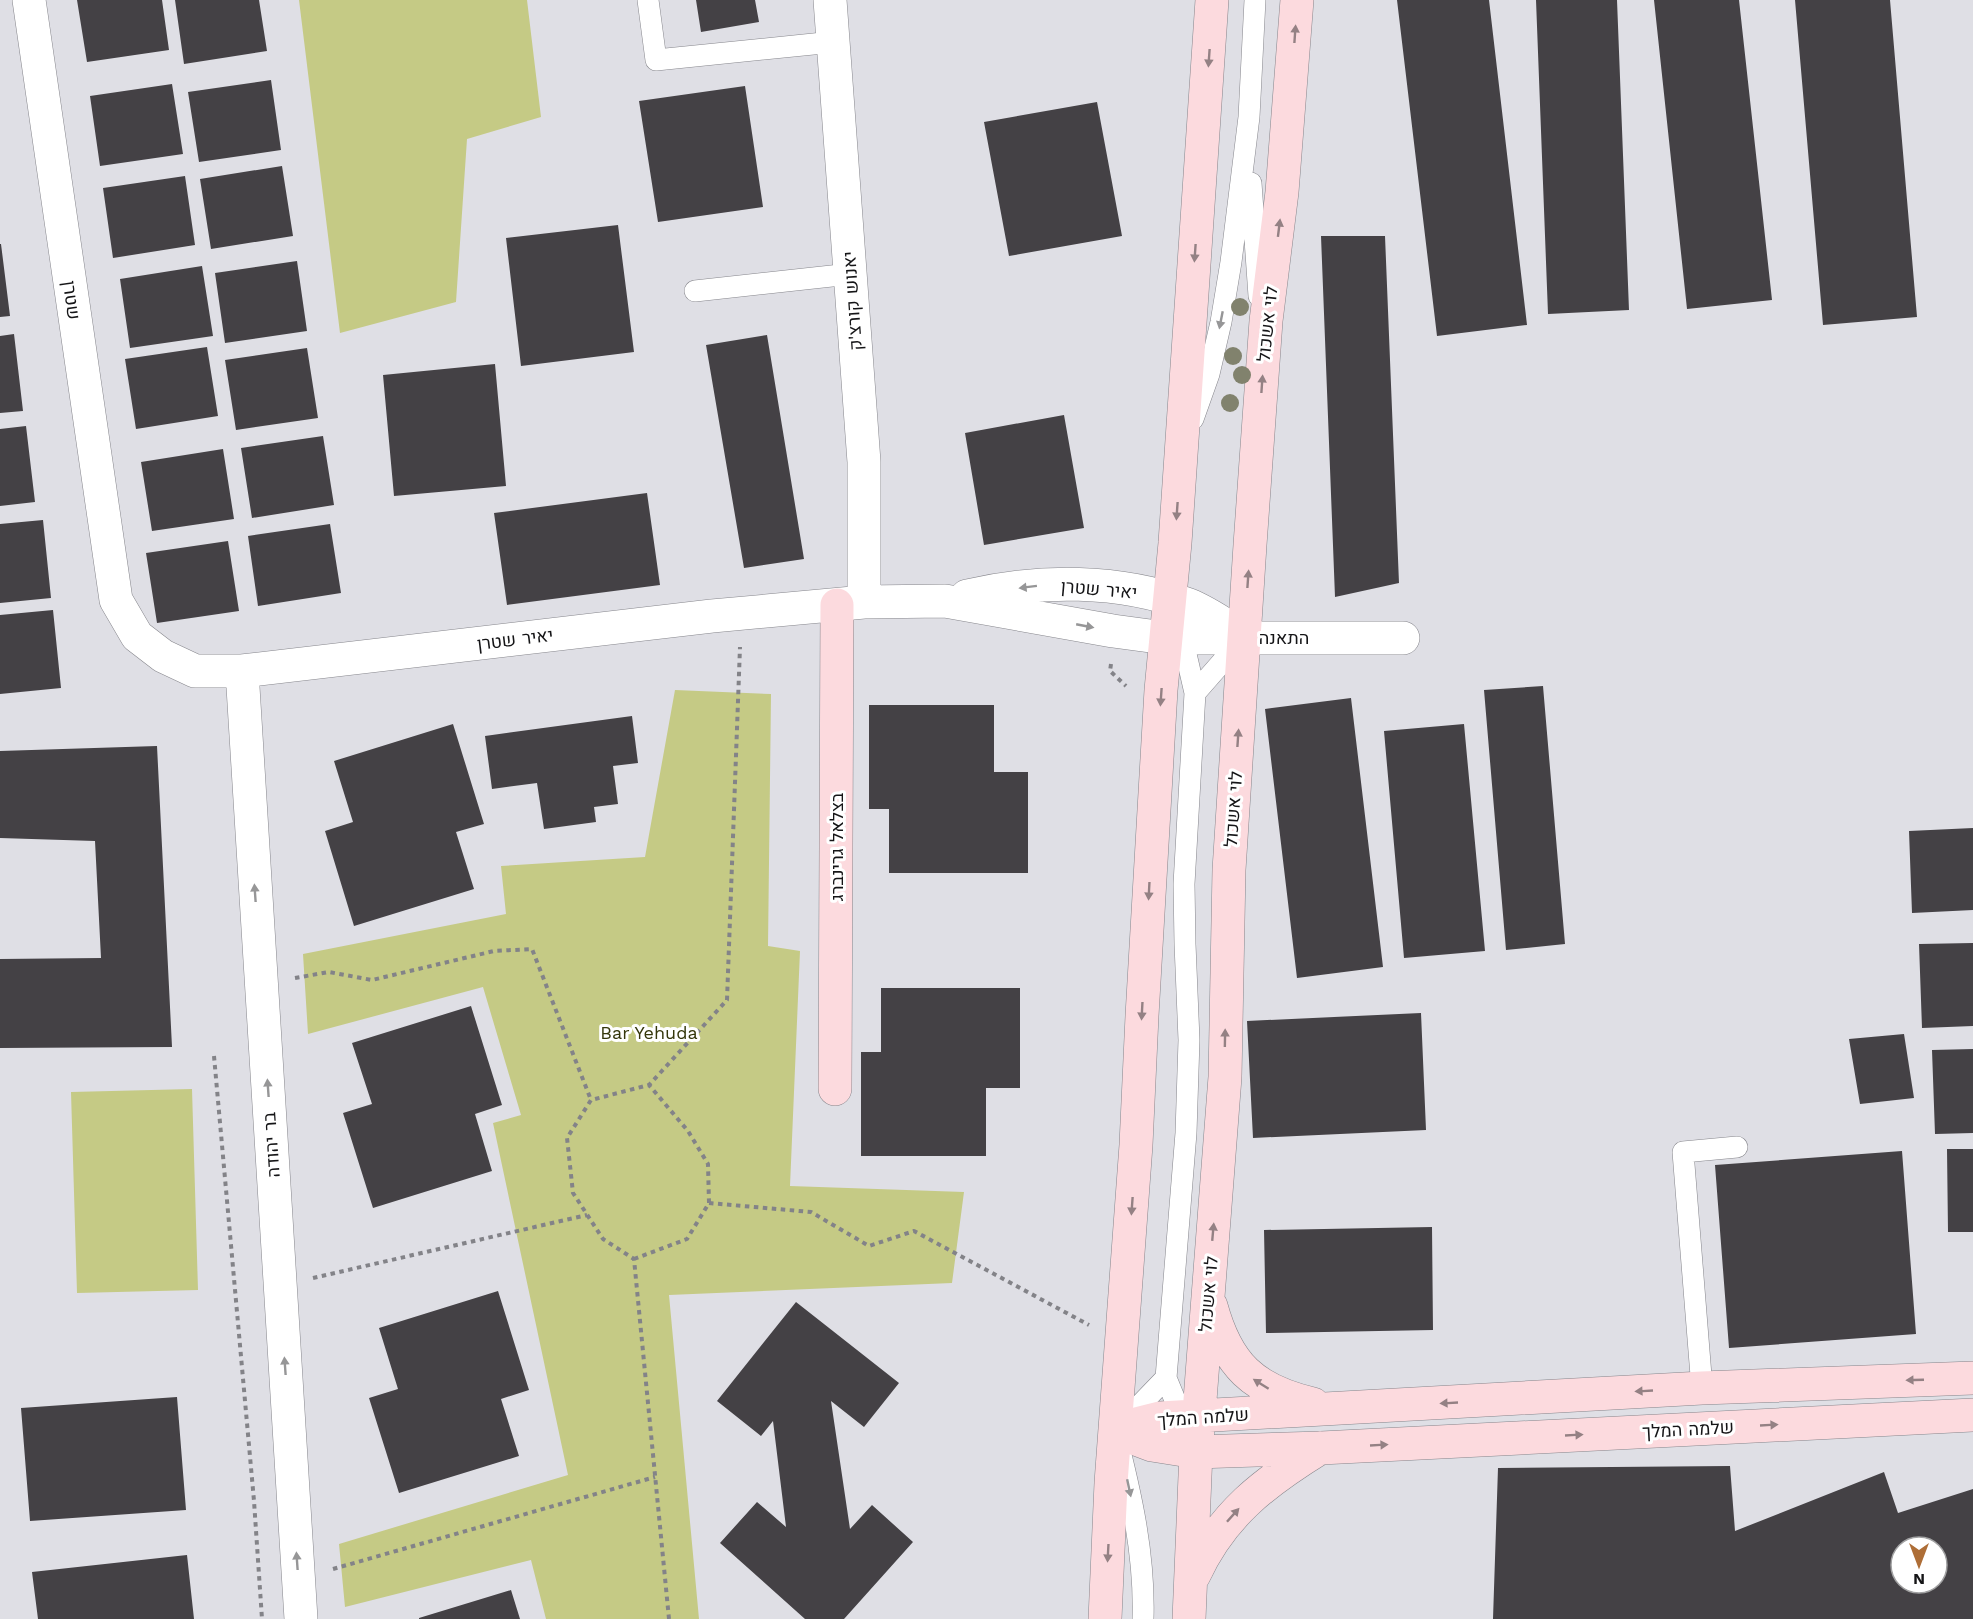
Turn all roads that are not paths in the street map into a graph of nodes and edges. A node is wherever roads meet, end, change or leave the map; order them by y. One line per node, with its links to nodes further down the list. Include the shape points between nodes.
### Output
1 (29, 0): 14 (street, שטרן)
2 (648, 0): 7 (lane, via 656,60)
3 (830, 0): 7 (street, יאנוש קורצ'ק)
4 (1212, 0): 12 (main road, one-way to 12)
5 (1255, 0): 8 (lane)
6 (1297, 0): 11 (main road, לוי אשכול, one-way to 6, via 1282,192)
7 (833, 42): 9 (street, יאנוש קורצ'ק)
8 (1249, 117): 11 (lane, via 1255,262); 12 (lane, one-way to 12, via 1221,322 1209,374)
9 (850, 274): 10 (lane); 16 (street, יאנוש קורצ'ק, via 864,462)
10 (695, 291)
11 (1264, 349): 17 (main road, לוי אשכול, one-way to 11)
12 (1181, 452): 13 (main road, one-way to 13)
13 (1169, 599): 15 (street, יאיר שטרן, one-way to 15, via 1116,587 1040,585 985,591); 17 (street, יאיר שטרן, via 1209,615); 19 (main road)
14 (116, 600): 20 (street, יאיר שטרן, via 137,636 163,656 195,671)
15 (945, 601): 16 (street, יאיר שטרן); 19 (street, יאיר שטרן, one-way to 19)
16 (850, 604): 20 (street, יאיר שטרן); 22 (main road, בצלאל גרינברג)
17 (1245, 637): 18 (street, התאנה); 19 (street, התאנה); 21 (lane); 24 (main road, לוי אשכול, one-way to 17, via 1225,1077 1229,870)
18 (1403, 638)
19 (1174, 639): 21 (lane); 31 (main road, one-way to 31, via 1144,963 1136,1145)
20 (242, 671): 35 (street, בר יהודה, one-way to 20)
21 (1195, 693): 25 (lane, via 1185,884 1188,1086)
22 (835, 1089)
23 (1737, 1147): 27 (lane, via 1683,1152)
24 (1208, 1287): 28 (main road, one-way to 24, via 1295,1400 1248,1375 1222,1341); 30 (main road, לוי אשכול)
25 (1166, 1378): 30 (lane); 31 (lane)
26 (1973, 1378): 27 (main road, שלמה המלך, one-way to 27)
27 (1702, 1388): 28 (main road, שלמה המלך, one-way to 28)
28 (1335, 1409): 30 (main road, שלמה המלך)
29 (1973, 1415): 32 (main road, שלמה המלך, one-way to 29)
30 (1190, 1417): 31 (main road, שלמה המלך, via 1160,1418); 33 (main road, לוי אשכול)
31 (1115, 1431): 33 (main road, שלמה המלך, via 1152,1445); 36 (main road, one-way to 36); 37 (lane, one-way to 37, via 1136,1521)
32 (1321, 1448): 33 (main road, שלמה המלך); 34 (main road, one-way to 32, via 1208,1547 1233,1514 1266,1484)
33 (1196, 1452): 34 (main road, לוי אשכול)
34 (1191, 1582): 38 (main road, לוי אשכול)
35 (301, 1619)
36 (1105, 1619)
37 (1143, 1619)
38 (1189, 1619)

